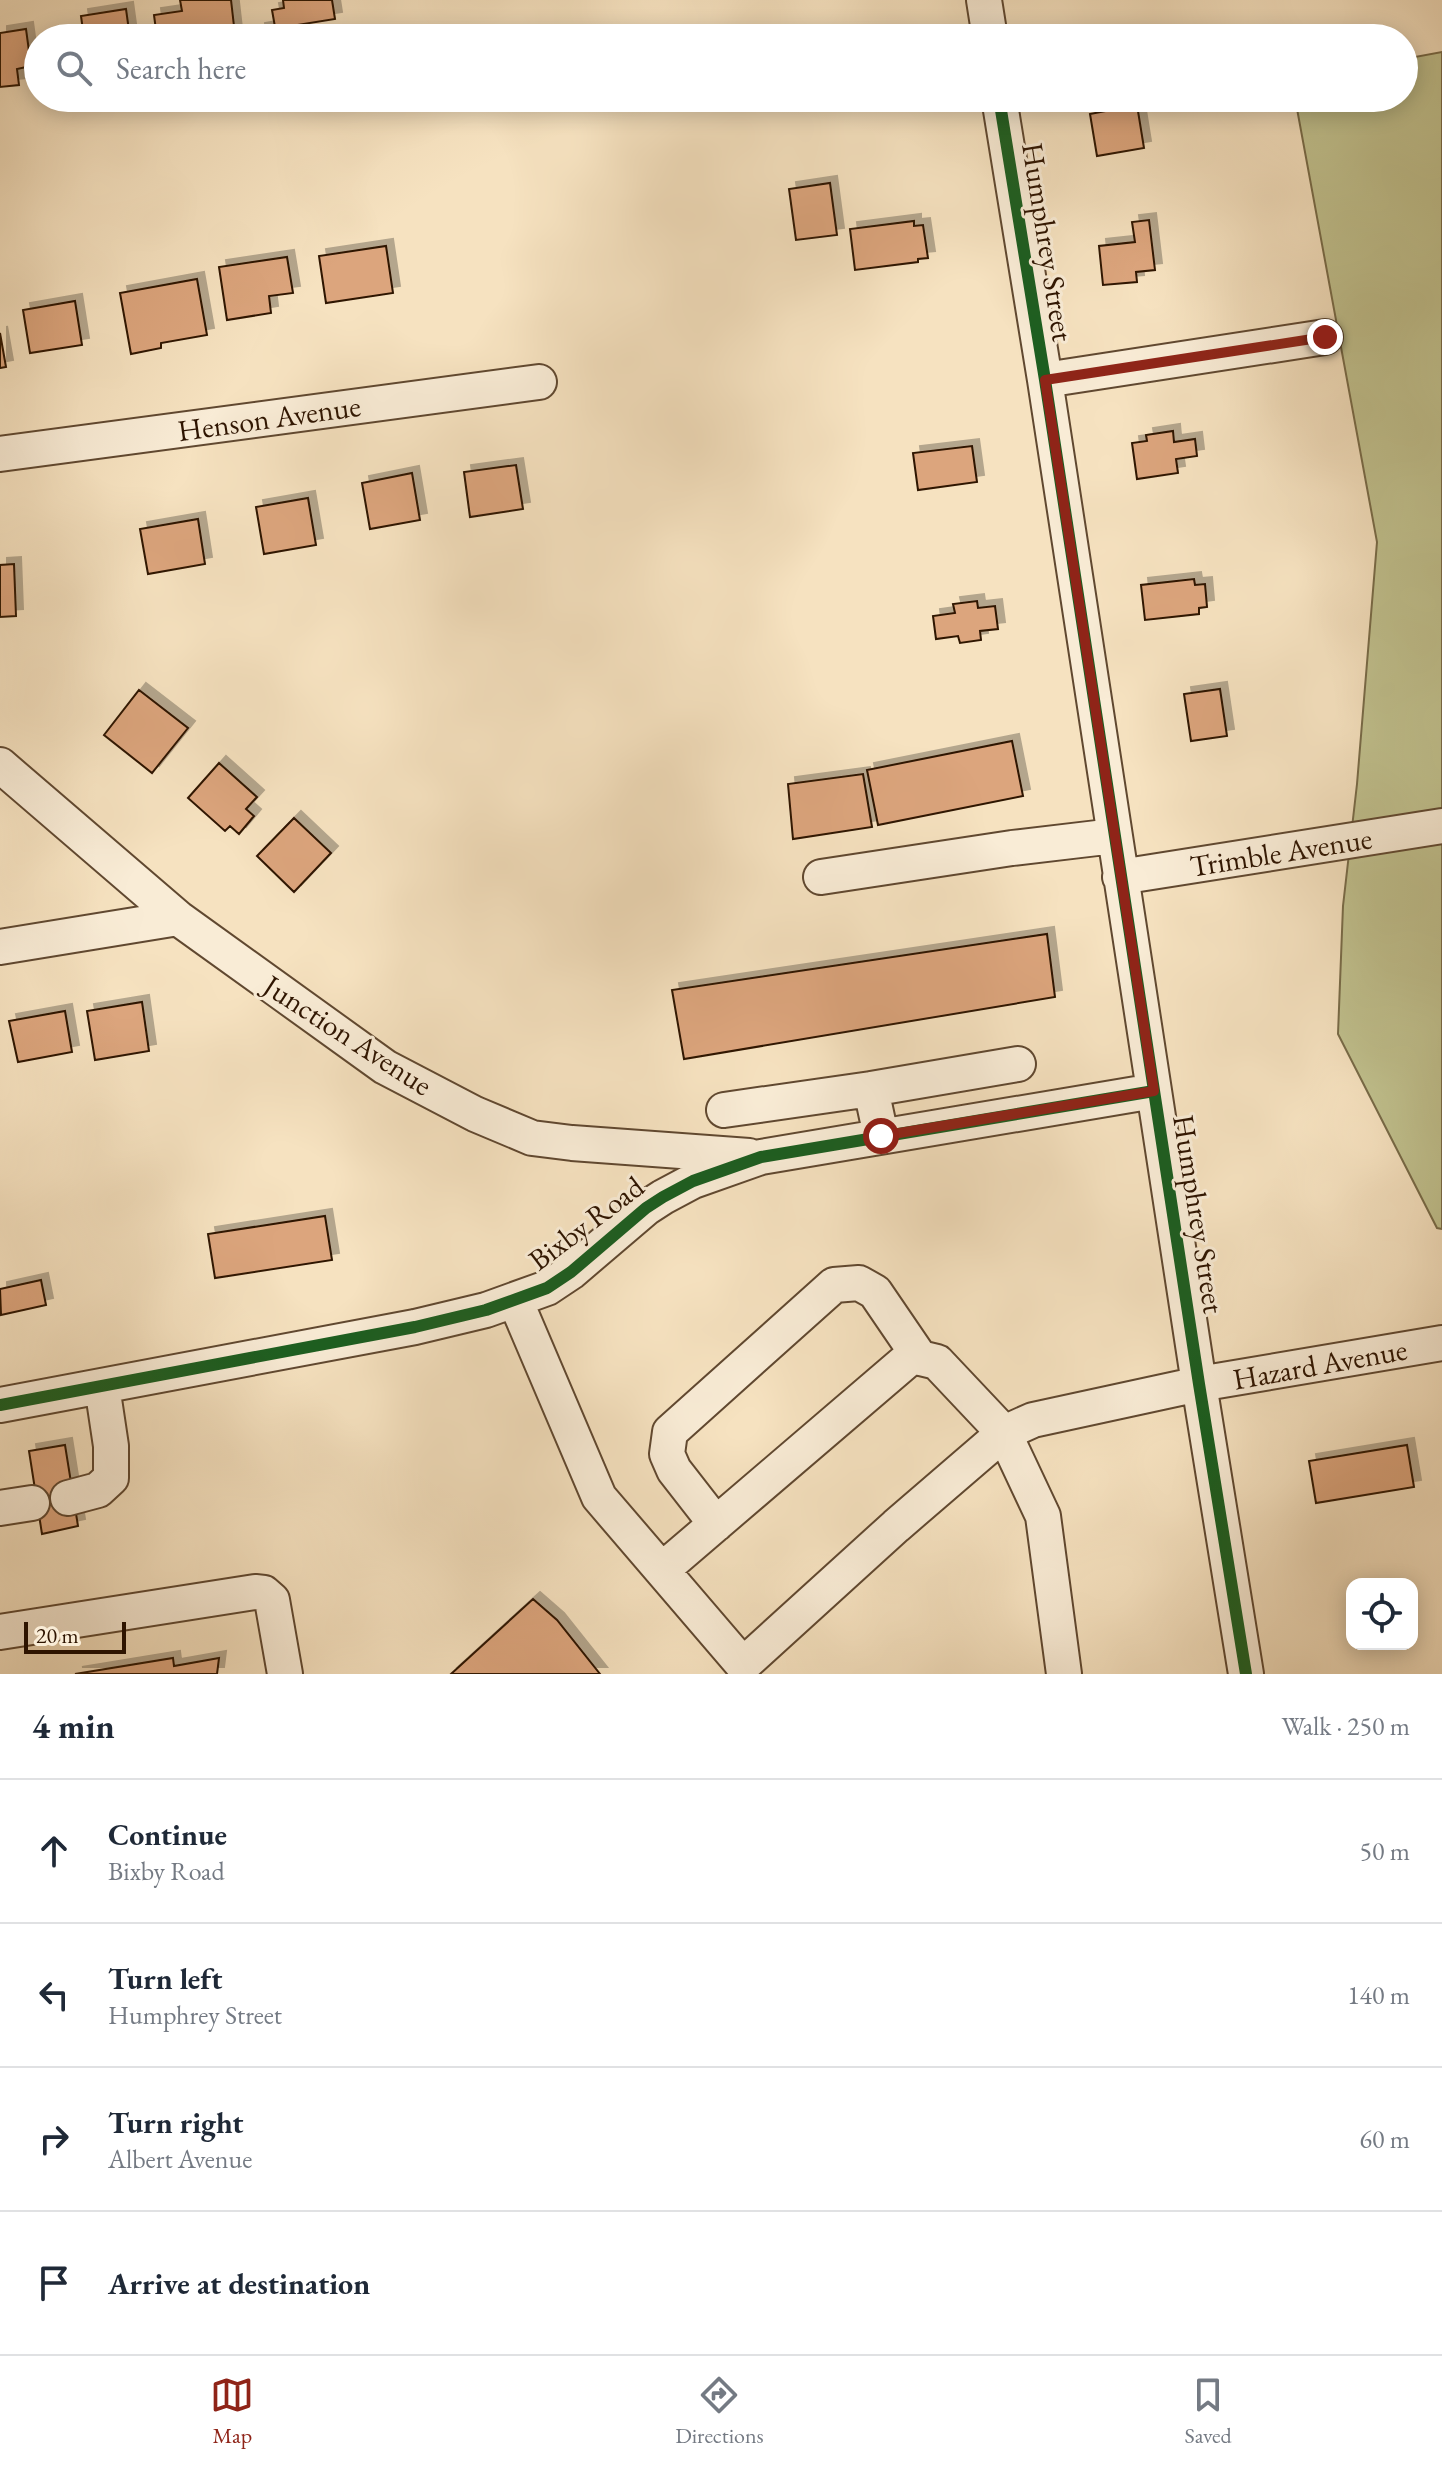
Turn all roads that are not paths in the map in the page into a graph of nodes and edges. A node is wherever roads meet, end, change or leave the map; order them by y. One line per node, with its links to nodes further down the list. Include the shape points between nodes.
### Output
1 (984, 0): 2 (street)
2 (988, 24)
3 (1001, 112): 5 (street, Humphrey Street)
4 (1325, 337): 5 (street)
5 (1045, 380): 10 (street, Humphrey Street)
6 (539, 382): 7 (street, Henson Avenue)
7 (0, 454)
8 (0, 765): 13 (street, Junction Avenue)
9 (1442, 826): 12 (street, Trimble Avenue)
10 (1114, 836): 11 (street); 12 (street, Humphrey Street)
11 (821, 877)
12 (1120, 877): 17 (street, Humphrey Street)
13 (178, 918): 14 (street); 20 (street, Junction Avenue, via 385,1067 532,1138)
14 (0, 947)
15 (1018, 1064): 16 (street)
16 (871, 1089): 18 (street); 19 (street)
17 (1154, 1091): 19 (street, Bixby Road); 24 (street, Humphrey Street)
18 (724, 1110)
19 (881, 1136): 20 (street, Bixby Road)
20 (761, 1157): 21 (street, Bixby Road, via 663,1197 571,1272)
21 (515, 1300): 25 (street, Bixby Road, via 415,1327); 30 (street, via 599,1497)
22 (1442, 1343): 24 (street, Hazard Avenue)
23 (920, 1358): 27 (street, via 937,1362); 29 (street, via 912,1356); 29 (street, via 875,1292 859,1283 834,1285 670,1432 667,1454 674,1470)
24 (1199, 1384): 27 (street, Hazard Avenue, via 1033,1420); 35 (street, Humphrey Street)
25 (102, 1386): 26 (street, Bixby Road); 28 (street, via 111,1478 98,1490)
26 (0, 1405)
27 (1004, 1433): 32 (street, Hazard Avenue, via 896,1526); 34 (street, via 1043,1516)
28 (68, 1498)
29 (716, 1524): 30 (street)
30 (662, 1570): 32 (street)
31 (0, 1632): 33 (street, via 264,1593 272,1600)
32 (746, 1670)
33 (285, 1674)
34 (1064, 1674)
35 (1246, 1674)

